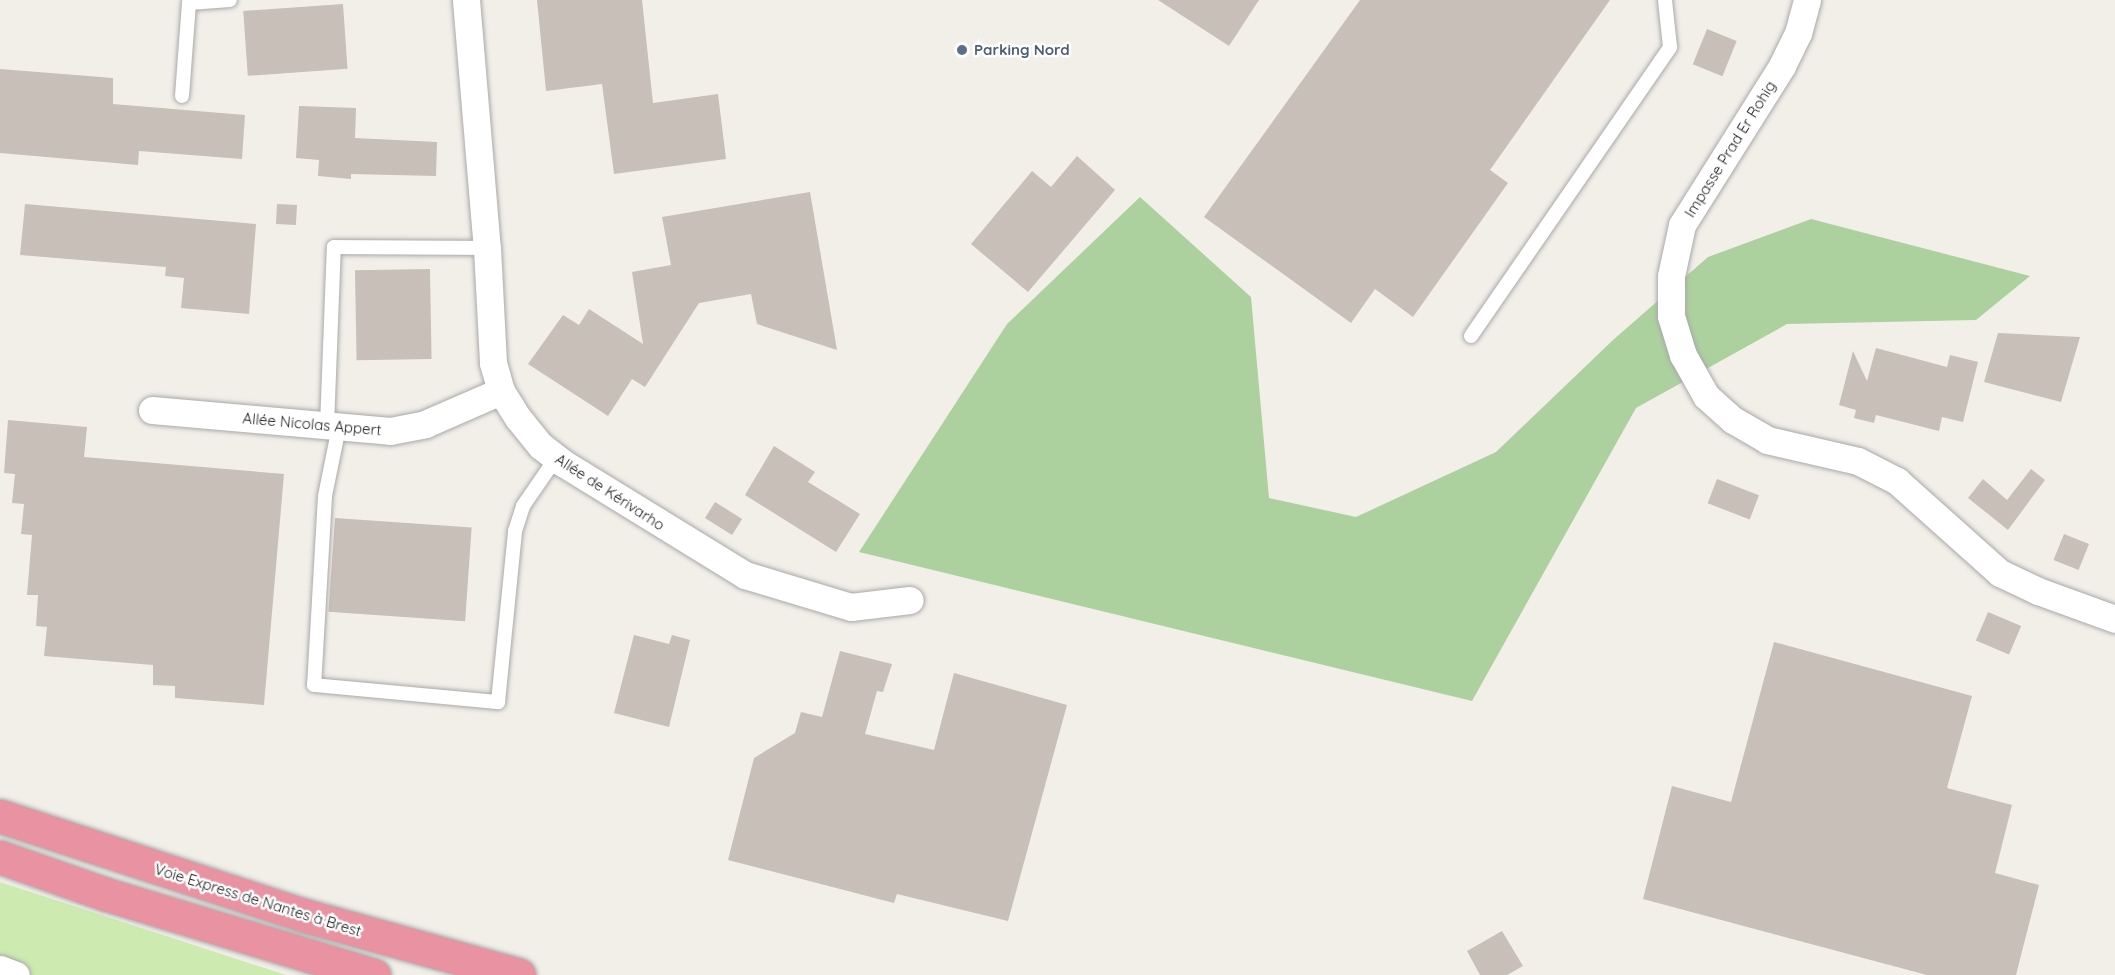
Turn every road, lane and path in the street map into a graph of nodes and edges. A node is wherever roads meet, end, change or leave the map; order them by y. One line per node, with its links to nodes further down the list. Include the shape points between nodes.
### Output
1 (230, 0): 5 (lane, via 189,3)
2 (466, 0): 6 (street, Allée de Kérivarho)
3 (1665, 0): 7 (lane, via 1670,47)
4 (1808, 0): 13 (street, Impasse Prad Er Rohig, via 1782,66 1682,225 1671,276 1671,315 1683,355 1706,396 1733,420 1767,440 1858,461 1897,481 2000,573)
5 (182, 96)
6 (487, 248): 8 (street, Allée de Kérivarho, via 493,363); 10 (lane, via 334,247)
7 (1471, 336)
8 (501, 390): 10 (street, Allée Nicolas Appert, via 425,424 390,431); 11 (street, Allée de Kérivarho, via 518,418)
9 (152, 410): 10 (street, Allée Nicolas Appert)
10 (333, 426): 11 (lane, via 314,685 498,702 516,531 523,506)
11 (556, 458): 12 (street, Allée de Kérivarho, via 745,575 850,607)
12 (910, 600)
13 (2115, 619)
14 (0, 816): 19 (highway, Voie Express de Nantes à Brest, via 292,912)
15 (0, 857): 18 (highway, via 116,897)
16 (0, 969): 17 (street)
17 (16, 975)
18 (374, 975)
19 (519, 975)

